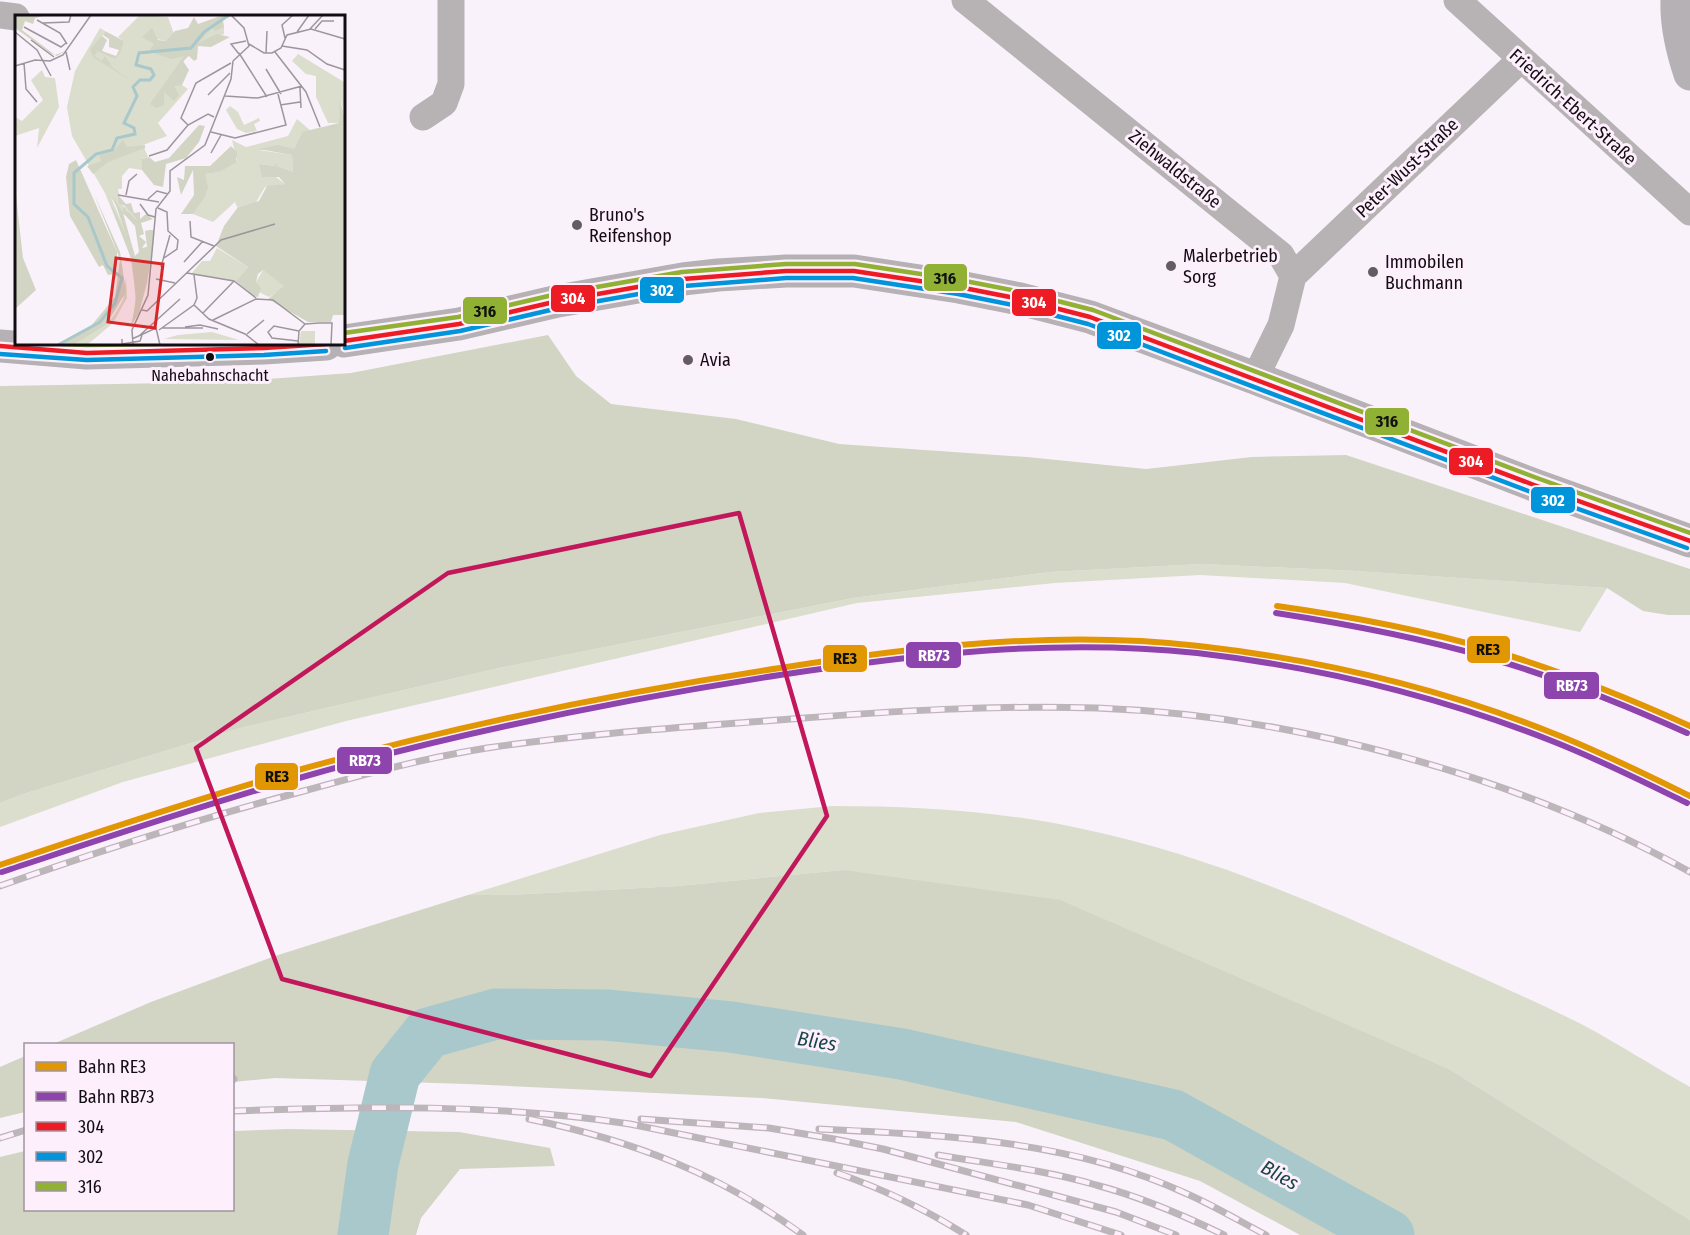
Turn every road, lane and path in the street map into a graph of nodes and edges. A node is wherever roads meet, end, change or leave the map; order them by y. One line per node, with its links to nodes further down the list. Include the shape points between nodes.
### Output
1 (451, 0): 9 (street, via 451,84 444,103)
2 (965, 0): 11 (street, Ziehwaldstraße, via 1281,255)
3 (1457, 0): 7 (street, Friedrich-Ebert-Straße)
4 (1677, 0): 8 (main road)
5 (0, 15): 6 (street)
6 (15, 17)
7 (1521, 59): 10 (street, Friedrich-Ebert-Straße); 11 (street, Peter-Wust-Straße)
8 (1690, 74)
9 (423, 117)
10 (1690, 212)
11 (1293, 276): 15 (street, via 1281,325)
12 (345, 341): 15 (main road, via 459,324 683,279 786,271 854,272 969,289 1090,317)
13 (310, 345): 14 (main road, via 87,353)
14 (0, 346)
15 (1255, 378): 16 (main road)
16 (1690, 541)

